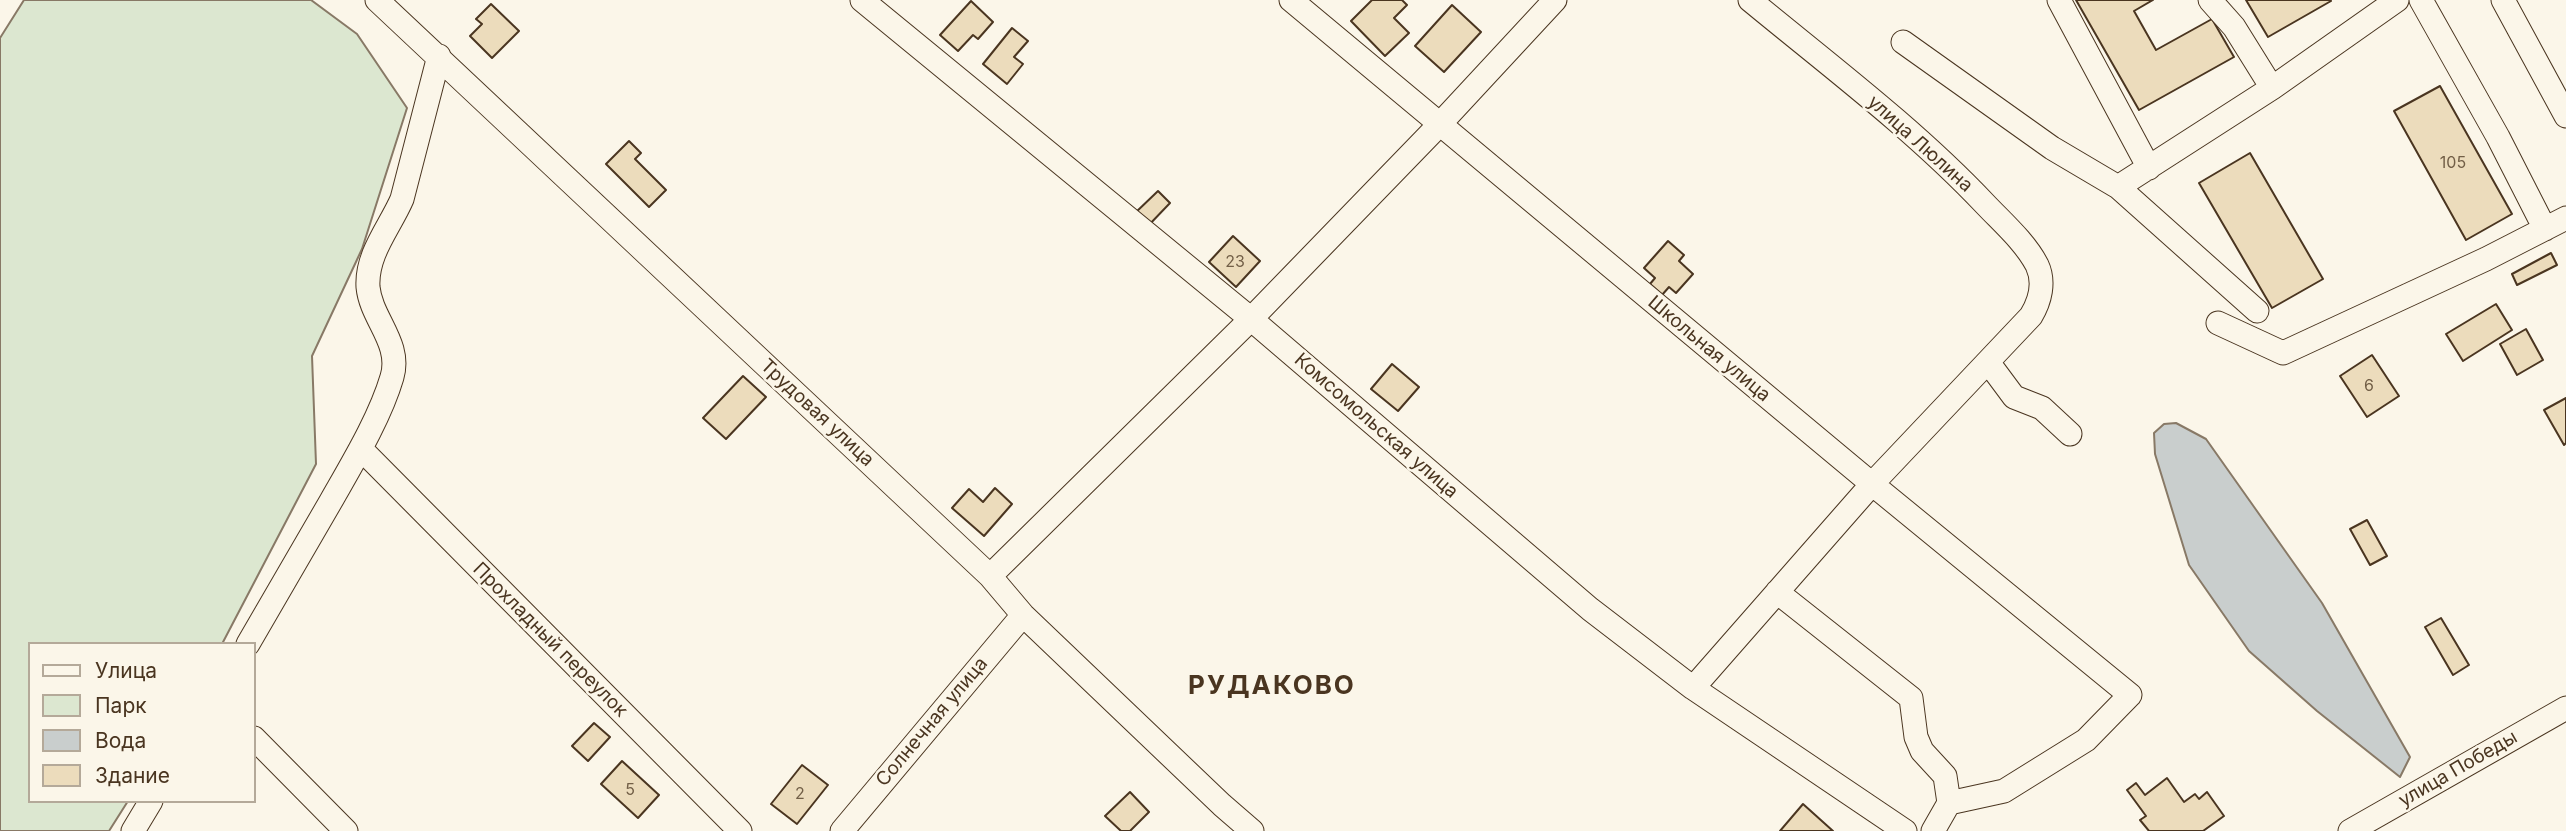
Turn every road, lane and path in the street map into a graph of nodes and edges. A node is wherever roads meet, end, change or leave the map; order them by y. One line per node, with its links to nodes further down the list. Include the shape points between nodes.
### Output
1 (377, 0): 13 (street, Трудовая улица)
2 (862, 0): 22 (street, Комсомольская улица)
3 (1291, 0): 16 (street, Школьная улица)
4 (1555, 0): 16 (street)
5 (1750, 0): 24 (street, улица Люлина, via 1943,159 2023,244 2038,267 2039,303)
6 (2059, 0): 17 (street)
7 (2210, 0): 14 (street, via 2234,27)
8 (2398, 0): 11 (street)
9 (2421, 0): 20 (street)
10 (2503, 0): 15 (street)
11 (2368, 9): 14 (street)
12 (1903, 42): 18 (street, via 2052,148)
13 (439, 56): 26 (street, via 402,199 370,267 371,301 394,362); 28 (street, Трудовая улица)
14 (2272, 88): 17 (street)
15 (2566, 116)
16 (1439, 125): 22 (street); 27 (street, Школьная улица)
17 (2149, 168): 18 (street)
18 (2118, 187): 21 (street)
19 (2566, 218): 20 (street)
20 (2544, 229): 23 (street, via 2283,353)
21 (2256, 311)
22 (1251, 319): 28 (street); 32 (street, Комсомольская улица, via 1590,609)
23 (2218, 323)
24 (1988, 362): 25 (street, via 2014,397 2042,408); 27 (street)
25 (2070, 435)
26 (361, 449): 31 (street); 39 (street, Прохладный переулок)
27 (1872, 484): 29 (street); 36 (street, Школьная улица, via 2130,695 2086,740 2004,791)
28 (990, 576): 30 (street, Трудовая улица)
29 (1777, 592): 32 (street); 36 (street, via 1911,698 1916,737 1922,751 1945,776)
30 (1023, 615): 40 (street, Солнечная улица); 41 (street, Трудовая улица)
31 (249, 642)
32 (1693, 688): 42 (street, Комсомольская улица)
33 (2566, 708): 44 (street, улица Победы)
34 (256, 740): 38 (street)
35 (150, 803): 37 (street)
36 (1949, 803): 43 (street)
37 (133, 831)
38 (346, 831)
39 (740, 831)
40 (842, 831)
41 (1252, 831)
42 (1905, 831)
43 (1933, 831)
44 (2350, 831)

